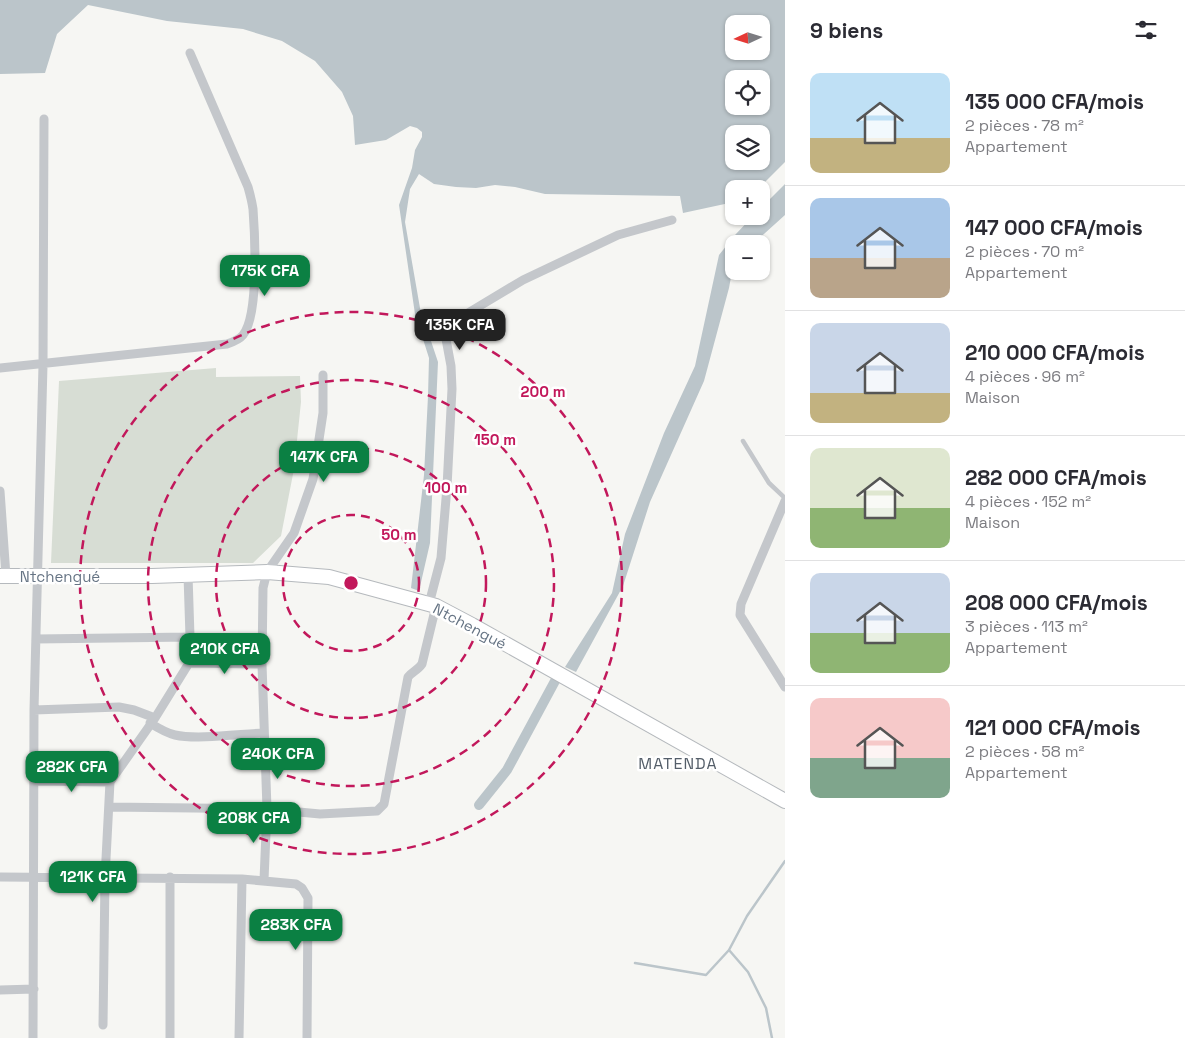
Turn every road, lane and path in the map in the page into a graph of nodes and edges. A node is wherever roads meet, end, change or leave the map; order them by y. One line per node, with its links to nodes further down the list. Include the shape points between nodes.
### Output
1 (190, 53): 4 (street, via 248,187 253,208 254,295 247,328 238,340 227,344)
2 (44, 119): 4 (street)
3 (672, 220): 14 (street, via 618,235 523,280 446,330 452,390 448,468)
4 (43, 365): 5 (street); 13 (street)
5 (0, 368)
6 (323, 375): 10 (street, via 323,413 313,479 294,533)
7 (743, 441): 9 (lane, via 769,483)
8 (0, 492): 12 (street)
9 (785, 500): 19 (street, via 741,604 740,615)
10 (267, 572): 11 (main road, Ntchengué); 14 (main road, Ntchengué, via 329,577); 18 (street, via 261,606)
11 (188, 575): 13 (main road, Ntchengué); 15 (street)
12 (3, 576): 13 (main road, Ntchengué)
13 (37, 576): 16 (street)
14 (433, 605): 25 (main road, Ntchengué); 27 (street, via 422,664 408,678 384,804 380,809 320,814)
15 (190, 637): 16 (street); 17 (street)
16 (36, 639): 20 (street)
17 (189, 663): 18 (street); 21 (street)
18 (262, 664): 22 (street)
19 (785, 688)
20 (34, 710): 21 (street, via 119,707 134,710); 23 (street)
21 (153, 721): 22 (street, via 178,736); 24 (street)
22 (264, 733): 27 (street)
23 (35, 781): 24 (street); 29 (street)
24 (110, 782): 26 (street)
25 (785, 801)
26 (109, 807): 27 (street); 31 (street)
27 (267, 809): 33 (street)
28 (0, 877): 29 (street)
29 (33, 877): 31 (street); 34 (street)
30 (170, 877): 31 (street); 32 (street); 38 (street)
31 (105, 878): 36 (street)
32 (242, 879): 33 (street); 39 (street)
33 (264, 880): 40 (street, via 296,884 308,898)
34 (34, 989): 35 (street); 37 (street)
35 (0, 990)
36 (104, 1025)
37 (33, 1038)
38 (170, 1038)
39 (239, 1038)
40 (307, 1038)

